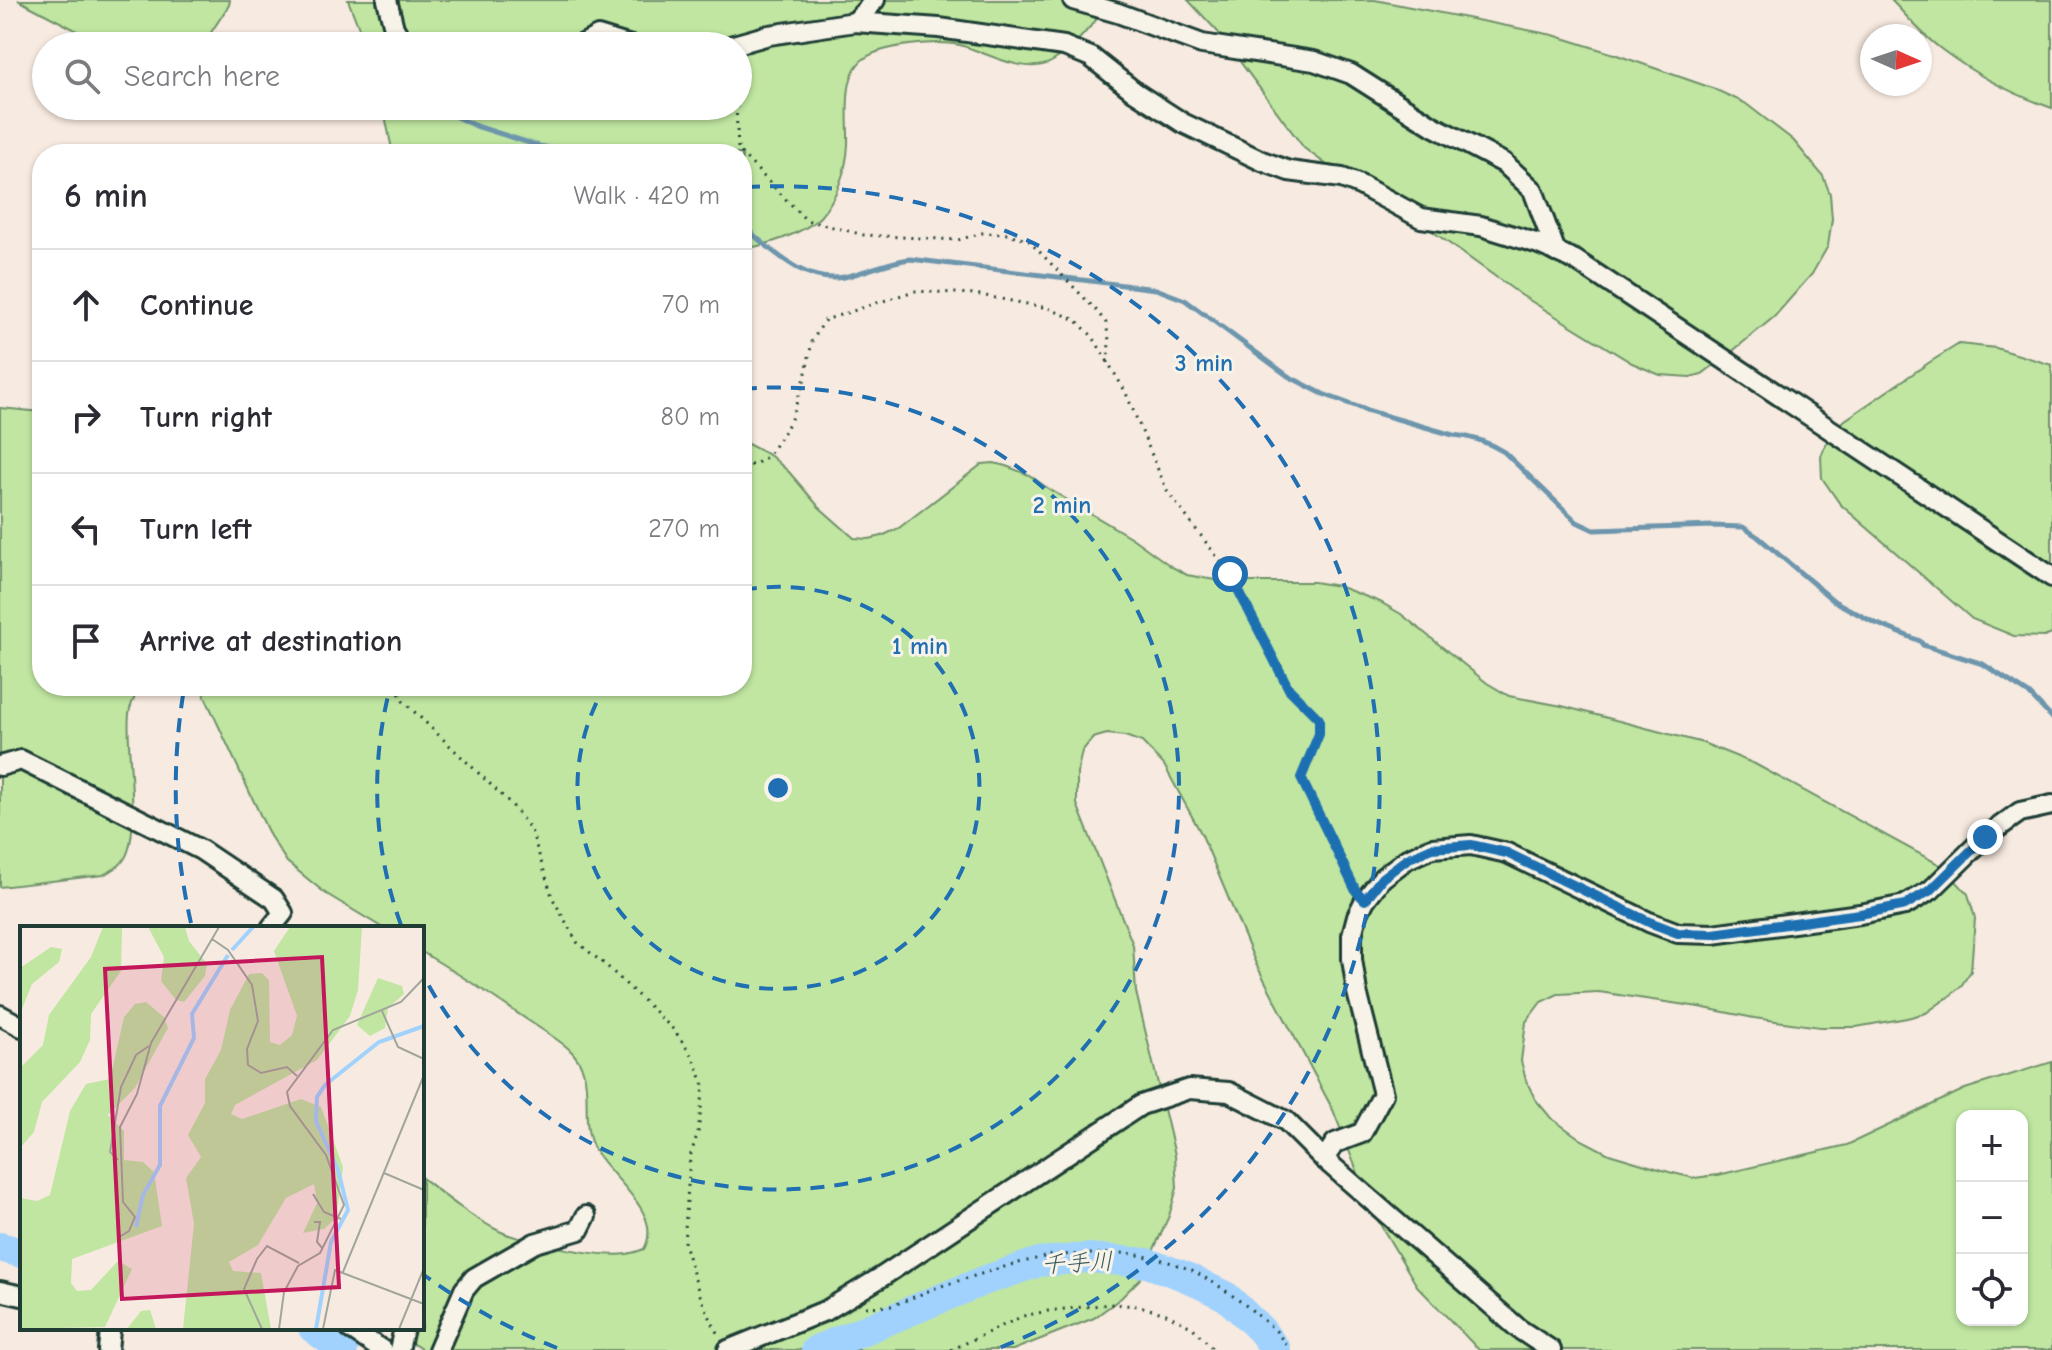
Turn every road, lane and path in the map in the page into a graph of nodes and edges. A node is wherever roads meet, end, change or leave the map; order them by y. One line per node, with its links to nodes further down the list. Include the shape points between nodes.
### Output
1 (387, 0): 5 (street)
2 (875, 0): 4 (street)
3 (1073, 0): 10 (street, via 1202,44 1314,61 1351,74 1504,163 1533,190)
4 (855, 22): 6 (street); 10 (street, via 1064,46 1091,57 1183,123 1262,161 1289,171 1342,178 1421,218 1481,226)
5 (396, 32)
6 (752, 40)
7 (737, 120): 8 (path)
8 (738, 144)
9 (752, 164): 11 (path, via 806,220 864,235 958,240 982,233 1029,241 1106,323)
10 (1556, 252): 13 (street)
11 (1108, 363): 12 (path, via 1076,320 1048,308 975,294 914,291 825,320 812,341 790,422 768,456); 17 (path, via 1167,491 1230,574 1289,689 1319,719 1319,734 1301,778)
12 (752, 465)
13 (2052, 577)
14 (401, 696): 29 (path, via 512,805 531,830 553,899 577,942 675,1031 694,1059 704,1086 690,1157 684,1243 699,1293)
15 (0, 766): 18 (street, via 21,760 201,850 274,899 283,913)
16 (2052, 805): 17 (street, via 2020,812 1985,837 1931,890 1905,905 1860,914 1713,934 1678,933 1507,853 1471,845 1432,848 1407,859)
17 (1365, 900): 21 (street, via 1352,935 1352,959 1383,1094 1362,1133 1335,1143)
18 (273, 926)
19 (0, 1015): 20 (street)
20 (20, 1026)
21 (1324, 1159): 25 (street, via 1286,1121 1229,1092 1189,1089 1141,1105); 37 (street, via 1519,1329)
22 (586, 1216): 33 (street, via 579,1230 535,1243 474,1278)
23 (0, 1291): 24 (street)
24 (20, 1296)
25 (838, 1303): 29 (street); 36 (path, via 855,1308 892,1306 938,1287 1053,1255 1127,1253 1192,1270 1257,1315)
26 (109, 1330): 30 (street)
27 (352, 1330): 31 (street)
28 (404, 1330): 32 (street)
29 (723, 1343)
30 (108, 1350)
31 (382, 1350)
32 (399, 1350)
33 (438, 1350)
34 (951, 1350): 35 (path, via 1023,1316 1110,1304 1166,1314 1193,1328)
35 (1214, 1350)
36 (1290, 1350)
37 (1551, 1350)

